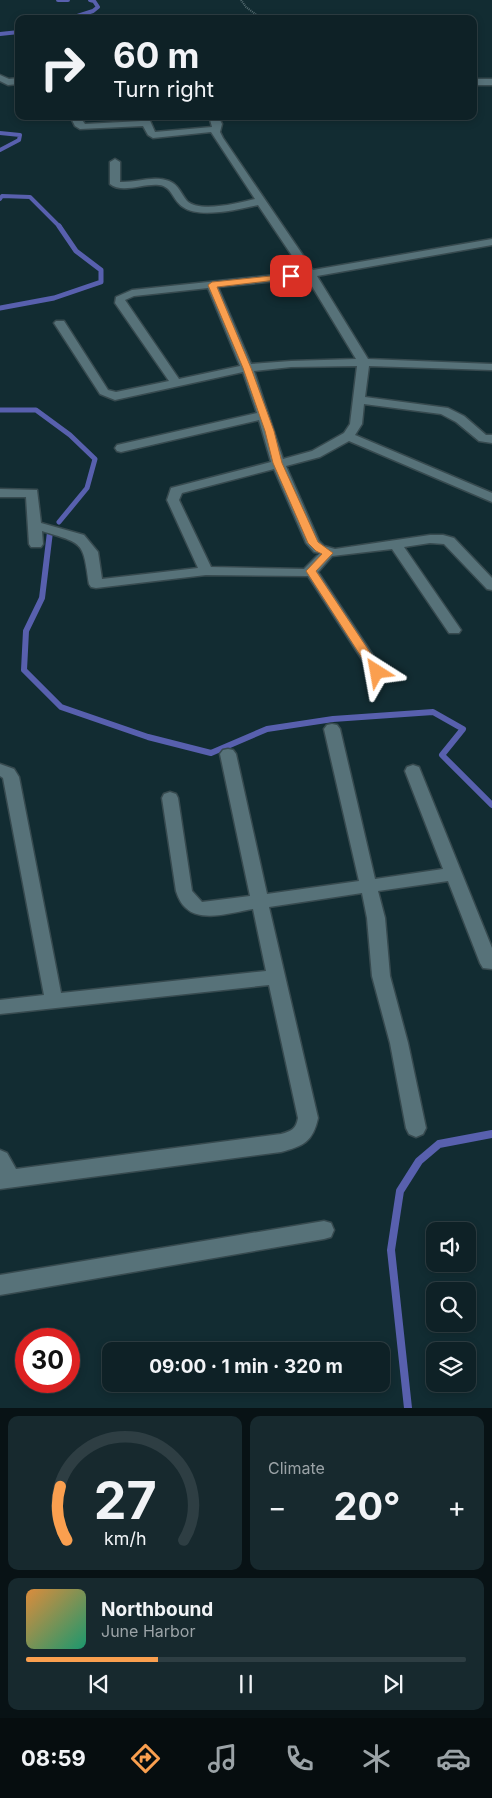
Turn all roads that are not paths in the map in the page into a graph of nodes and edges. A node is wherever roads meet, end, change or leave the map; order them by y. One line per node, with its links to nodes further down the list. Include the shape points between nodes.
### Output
1 (0, 78): 2 (street)
2 (15, 81)
3 (477, 82): 4 (street)
4 (492, 82)
5 (76, 120): 6 (street, via 83,127)
6 (136, 120)
7 (145, 120): 9 (street, via 154,135)
8 (214, 120): 9 (street)
9 (216, 129): 11 (street, via 218,138)
10 (115, 162): 11 (street, via 115,184 164,182 173,187 189,207 201,210)
11 (262, 202): 13 (street)
12 (492, 242): 13 (street)
13 (311, 274): 14 (street); 16 (street)
14 (212, 285): 18 (street); 19 (street, via 132,294 120,299)
15 (60, 322): 19 (street, via 109,395 125,395)
16 (363, 362): 17 (street); 18 (street); 20 (street)
17 (492, 367)
18 (247, 368): 19 (street); 21 (street)
19 (176, 384)
20 (358, 400): 22 (street, via 356,424); 23 (street, via 444,411 460,419 483,438)
21 (264, 415): 24 (street); 25 (street)
22 (348, 436): 25 (street, via 316,454); 27 (street)
23 (492, 438)
24 (121, 448)
25 (278, 463): 31 (street, via 313,543); 32 (street, via 182,489 173,496)
26 (0, 494): 28 (street, via 32,493)
27 (492, 498)
28 (35, 525): 29 (street); 32 (street, via 79,538 91,552 96,584)
29 (36, 544)
30 (395, 544): 31 (street); 34 (street, via 430,539 449,541); 35 (street)
31 (328, 553): 33 (street)
32 (206, 571): 33 (street, via 295,575)
33 (311, 571): 36 (street)
34 (492, 586)
35 (454, 630)
36 (377, 672)
37 (332, 729): 43 (street)
38 (228, 754): 44 (street)
39 (0, 770): 47 (street, via 8,772 11,777)
40 (413, 771): 42 (street)
41 (170, 798): 44 (street, via 184,891 190,903 204,909)
42 (454, 874): 43 (street); 45 (street)
43 (369, 887): 44 (street); 49 (street, via 376,918 381,976 399,1043)
44 (260, 903): 46 (street)
45 (489, 963)
46 (276, 978): 47 (street); 51 (street, via 308,1118 306,1129 299,1138)
47 (54, 1001): 48 (street)
48 (0, 1007)
49 (416, 1128)
50 (0, 1159): 51 (street)
51 (5, 1179)
52 (324, 1230): 53 (street)
53 (0, 1285)

